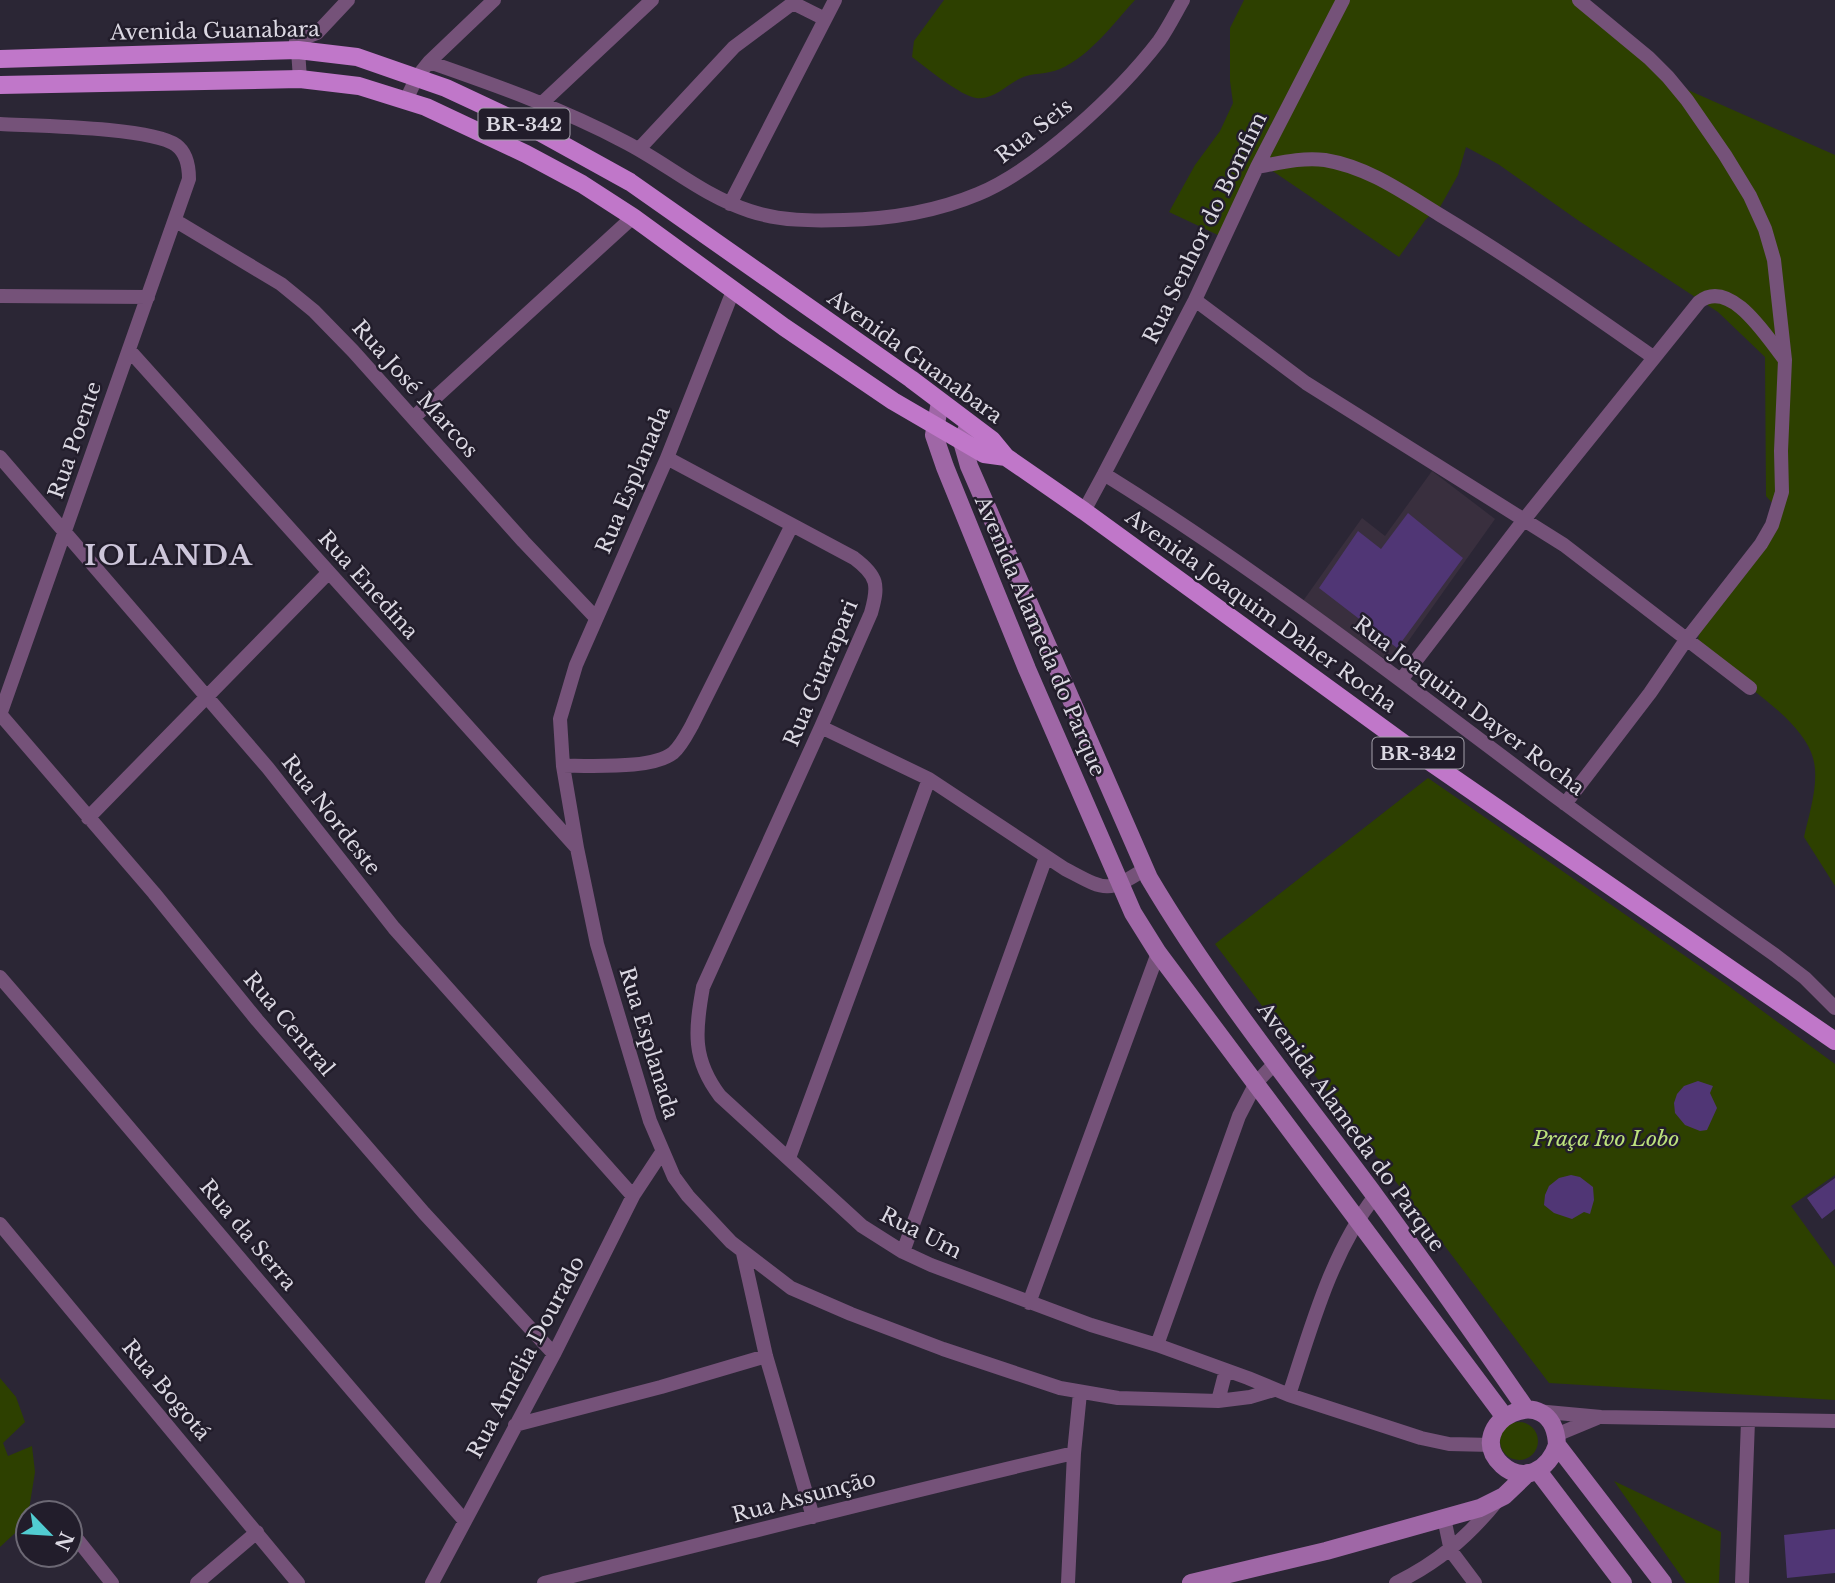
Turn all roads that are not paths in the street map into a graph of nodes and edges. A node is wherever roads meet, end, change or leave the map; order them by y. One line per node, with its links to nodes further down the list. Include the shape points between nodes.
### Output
1 (348, 0): 9 (street, via 317,33)
2 (494, 0): 11 (street)
3 (652, 0): 16 (street)
4 (835, 0): 8 (street)
5 (1183, 0): 20 (street, Rua Seis, via 1160,39 1131,74 1042,155 979,194 914,214 869,220 779,218)
6 (1343, 0): 19 (street, Rua Senhor do Bomfim)
7 (1579, 0): 29 (street, via 1668,77 1750,196 1774,260)
8 (825, 19): 18 (street, via 793,3 734,47); 20 (street)
9 (297, 46): 10 (main road, Avenida Guanabara / BR-342); 12 (main road, Avenida Guanabara / BR-342, via 357,57); 13 (street)
10 (0, 59)
11 (429, 62): 12 (street); 16 (street, Rua Seis)
12 (417, 77): 15 (street); 30 (main road, Avenida Guanabara / BR-342, via 536,130 630,182)
13 (300, 79): 14 (main road, Avenida Guanabara / BR-342); 15 (main road, Avenida Guanabara / BR-342, via 359,86)
14 (0, 85)
15 (406, 100): 21 (main road, Avenida Guanabara / BR-342, via 549,166)
16 (541, 104): 18 (street, Rua Seis)
17 (0, 124): 22 (street, Rua Poente, via 150,136 176,146 189,168)
18 (639, 149): 20 (street, Rua Seis)
19 (1257, 167): 26 (street, Rua Senhor do Bomfim); 28 (street, via 1306,159 1366,172 1541,279)
20 (730, 204)
21 (633, 217): 23 (main road, Avenida Guanabara / BR-342); 31 (street)
22 (176, 221): 25 (street, Rua Poente); 31 (street, Rua José Marcos, via 271,278 314,311)
23 (733, 291): 33 (main road, Avenida Guanabara / BR-342); 37 (street, Rua Esplanada)
24 (0, 296): 25 (street)
25 (148, 297): 27 (street, Rua Poente)
26 (1195, 300): 38 (street, Rua Senhor do Bomfim); 40 (street, via 1306,383)
27 (129, 350): 42 (street, Rua Poente); 43 (street, Rua Enedina)
28 (1653, 357): 29 (street, via 1695,307 1714,295 1737,305); 40 (street)
29 (1785, 360): 45 (street, via 1778,511 1761,544)
30 (940, 402): 32 (main road, Avenida Guanabara / BR-342); 33 (street, Avenida Alameda do Parque)
31 (413, 418): 44 (street, Rua José Marcos)
32 (969, 424): 34 (street); 36 (main road, Avenida Guanabara / BR-342)
33 (934, 426): 34 (main road, Avenida Guanabara / BR-342); 58 (street, Avenida Alameda do Parque, via 937,446 1027,669)
34 (963, 442): 36 (main road, Avenida Guanabara / BR-342, via 984,454); 57 (street, Avenida Alameda do Parque, via 969,466)
35 (0, 457): 42 (street, Rua Nordeste)
36 (1006, 457): 39 (main road, Avenida Joaquim Daher Rocha / BR-342)
37 (667, 458): 41 (street, Rua Guarapari); 44 (street, Rua Esplanada)
38 (1104, 474): 39 (street); 46 (street, Rua Joaquim Dayer Rocha, via 1286,594)
39 (1084, 511): 63 (main road, Avenida Joaquim Daher Rocha / BR-342, via 1410,748)
40 (1523, 521): 45 (street, via 1564,545); 46 (street)
41 (792, 525): 50 (street, Rua Guarapari, via 855,558 873,575 876,586 871,613); 51 (street, via 692,725 674,752 643,763)
42 (65, 533): 48 (street, Rua Nordeste); 49 (street, Rua Poente)
43 (328, 573): 48 (street); 55 (street, Rua Enedina)
44 (596, 618): 51 (street, Rua Esplanada, via 563,704)
45 (1686, 639): 47 (street); 53 (street)
46 (1401, 680): 53 (street, Rua Joaquim Dayer Rocha)
47 (1750, 688)
48 (207, 699): 54 (street); 68 (street, Rua Nordeste, via 268,768 394,928)
49 (0, 714): 54 (street, Rua Central)
50 (821, 727): 52 (street); 60 (street, Rua Guarapari)
51 (564, 766): 55 (street, Rua Esplanada)
52 (929, 779): 56 (street); 67 (street)
53 (1565, 804): 62 (street, Rua Joaquim Dayer Rocha, via 1805,978)
54 (88, 818): 76 (street, Rua Central, via 424,1213)
55 (577, 848): 66 (street, Rua Esplanada, via 597,944)
56 (1046, 857): 58 (street, via 1100,886); 72 (street)
57 (1145, 869): 58 (street); 64 (street, Avenida Alameda do Parque, via 1179,927)
58 (1121, 884): 59 (street, Avenida Alameda do Parque)
59 (1158, 953): 65 (street, Avenida Alameda do Parque); 74 (street)
60 (712, 963): 67 (street, Rua Um, via 698,1015 700,1061 720,1096)
61 (0, 977): 97 (street, Rua da Serra)
62 (1835, 1008)
63 (1835, 1041)
64 (1274, 1064): 65 (street); 69 (street, Avenida Alameda do Parque)
65 (1256, 1083): 70 (street, Avenida Alameda do Parque); 75 (street, via 1239,1116)
66 (662, 1152): 68 (street, Rua Amélia Dourado); 73 (street, Rua Esplanada, via 688,1196)
67 (789, 1158): 72 (street, Rua Um, via 862,1226)
68 (633, 1196): 76 (street, Rua Amélia Dourado)
69 (1375, 1196): 70 (street); 83 (street, Avenida Alameda do Parque)
70 (1358, 1219): 81 (street, via 1335,1266); 84 (street, Avenida Alameda do Parque)
71 (0, 1224): 98 (street, Rua Bogotá)
72 (903, 1252): 74 (street, Rua Um)
73 (743, 1253): 77 (street); 80 (street, Rua Esplanada, via 790,1288 851,1314)
74 (1028, 1303): 75 (street, Rua Um)
75 (1157, 1345): 78 (street, Rua Um)
76 (554, 1354): 88 (street, Rua Amélia Dourado)
77 (766, 1356): 88 (street); 95 (street)
78 (1226, 1370): 79 (street, Rua Um); 82 (street)
79 (1274, 1390): 81 (street, Rua Um); 82 (street, Rua Esplanada)
80 (1080, 1393): 82 (street, Rua Esplanada); 91 (street)
81 (1289, 1395): 90 (street, Rua Um, via 1421,1438)
82 (1218, 1401)
83 (1531, 1410): 84 (street); 85 (street); 89 (street, Avenida Alameda do Parque, via 1552,1424)
84 (1504, 1416): 90 (street, via 1493,1433)
85 (1601, 1417): 86 (street); 89 (street)
86 (1748, 1421): 87 (street); 112 (street)
87 (1835, 1421)
88 (515, 1425): 97 (street, Rua Amélia Dourado)
89 (1556, 1440): 93 (street, via 1547,1464); 111 (street, Avenida Alameda do Parque)
90 (1492, 1445): 92 (street)
91 (1074, 1453): 95 (street, Rua Assunção); 106 (street)
92 (1500, 1463): 93 (street, via 1518,1473); 94 (street)
93 (1533, 1472): 94 (street); 110 (street)
94 (1497, 1501): 96 (street); 100 (street)
95 (813, 1517): 105 (street, Rua Assunção)
96 (1444, 1518): 100 (street); 107 (street)
97 (464, 1520): 104 (street, Rua Amélia Dourado)
98 (257, 1532): 102 (street); 103 (street, Rua Bogotá)
99 (84, 1548): 101 (street)
100 (1451, 1551): 108 (street); 109 (street)
101 (111, 1583)
102 (197, 1583)
103 (298, 1583)
104 (432, 1583)
105 (544, 1583)
106 (1068, 1583)
107 (1191, 1583)
108 (1396, 1583)
109 (1475, 1583)
110 (1623, 1583)
111 (1663, 1583)
112 (1741, 1583)

